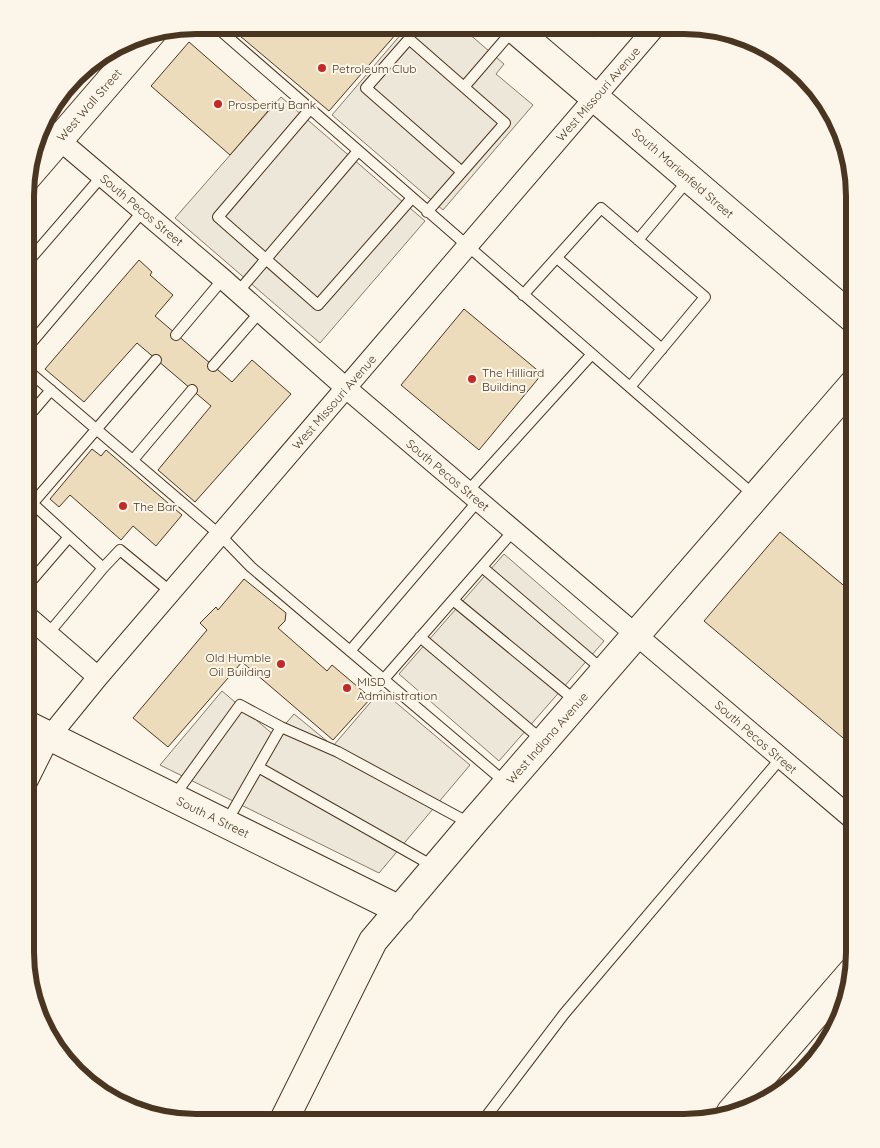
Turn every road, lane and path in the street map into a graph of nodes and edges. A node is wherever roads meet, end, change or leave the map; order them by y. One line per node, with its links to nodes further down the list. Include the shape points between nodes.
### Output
1 (224, 34): 8 (lane)
2 (507, 34): 6 (lane)
3 (521, 34): 7 (street, South Marienfeld Street)
4 (649, 34): 7 (street, West Missouri Avenue)
5 (141, 43): 9 (street, West Wall Street)
6 (464, 87): 12 (lane, via 505,123); 12 (lane, via 409,39 366,88)
7 (595, 98): 14 (street, South Marienfeld Street); 19 (street, West Missouri Avenue)
8 (310, 109): 10 (lane); 22 (lane, via 218,216)
9 (51, 133): 11 (street, West Wall Street); 13 (street, South Pecos Street)
10 (358, 151): 15 (lane); 22 (lane)
11 (40, 153)
12 (462, 172): 17 (lane)
13 (102, 176): 16 (street, South Pecos Street); 20 (lane)
14 (690, 178): 18 (lane); 26 (street, South Marienfeld Street)
15 (412, 198): 17 (lane); 22 (lane, via 318,305)
16 (143, 211): 23 (street, South Pecos Street); 28 (lane)
17 (427, 212): 19 (lane)
18 (638, 240): 21 (lane, via 601,208); 29 (lane, via 705,297)
19 (468, 246): 24 (lane); 35 (street, West Missouri Avenue)
20 (34, 255)
21 (556, 258): 24 (lane); 29 (lane)
22 (266, 259): 23 (lane)
23 (231, 286): 25 (street, South Pecos Street); 27 (lane)
24 (523, 295): 30 (lane)
25 (260, 312): 32 (lane); 35 (street, South Pecos Street)
26 (846, 312)
27 (176, 335)
28 (34, 340)
29 (662, 349): 34 (lane)
30 (592, 354): 34 (lane); 42 (lane)
31 (156, 360): 40 (lane)
32 (213, 366)
33 (34, 376): 36 (lane)
34 (630, 387): 43 (lane)
35 (346, 388): 42 (street, South Pecos Street); 47 (street, West Missouri Avenue)
36 (51, 390): 39 (lane); 40 (lane)
37 (192, 390): 41 (lane)
38 (846, 392): 43 (street, West Indiana Avenue)
39 (34, 410)
40 (96, 429): 41 (lane); 44 (lane)
41 (133, 460): 47 (lane)
42 (473, 496): 46 (street, South Pecos Street); 58 (lane)
43 (756, 496): 56 (street, West Indiana Avenue)
44 (34, 501)
45 (34, 511): 48 (lane)
46 (514, 530): 49 (lane); 56 (street, South Pecos Street)
47 (220, 534): 52 (street, West Missouri Avenue); 58 (lane, via 251,567)
48 (69, 537): 50 (lane); 51 (lane)
49 (482, 567): 53 (lane); 59 (lane)
50 (103, 568): 52 (lane, via 120,550); 55 (lane)
51 (34, 578)
52 (171, 592): 60 (street, West Missouri Avenue)
53 (453, 600): 57 (lane); 62 (lane)
54 (34, 622): 55 (street)
55 (48, 634): 60 (street)
56 (636, 634): 59 (street, West Indiana Avenue); 67 (street, South Pecos Street)
57 (420, 638): 61 (lane); 66 (lane)
58 (350, 651): 61 (lane)
59 (604, 671): 62 (street, West Indiana Avenue)
60 (98, 677): 65 (street, West Missouri Avenue)
61 (384, 679): 70 (lane)
62 (577, 702): 66 (street, West Indiana Avenue)
63 (281, 727): 68 (lane); 71 (lane, via 240,705); 74 (lane, via 338,752)
64 (34, 728): 65 (street, South A Street)
65 (50, 736): 69 (street, West Missouri Avenue); 71 (street, South A Street)
66 (543, 742): 70 (street, West Indiana Avenue)
67 (780, 758): 72 (street, South Pecos Street); 80 (lane, via 564,1014)
68 (258, 767): 73 (lane); 75 (lane)
69 (34, 768)
70 (507, 784): 74 (street, West Indiana Avenue)
71 (173, 797): 73 (street, South A Street)
72 (846, 813)
73 (226, 824): 76 (street, South A Street)
74 (472, 824): 75 (street, West Indiana Avenue)
75 (436, 868): 76 (street, West Indiana Avenue)
76 (400, 910): 79 (street, West Indiana Avenue, via 373,941)
77 (843, 982): 78 (street)
78 (737, 1105)
79 (286, 1114)
80 (488, 1114)

